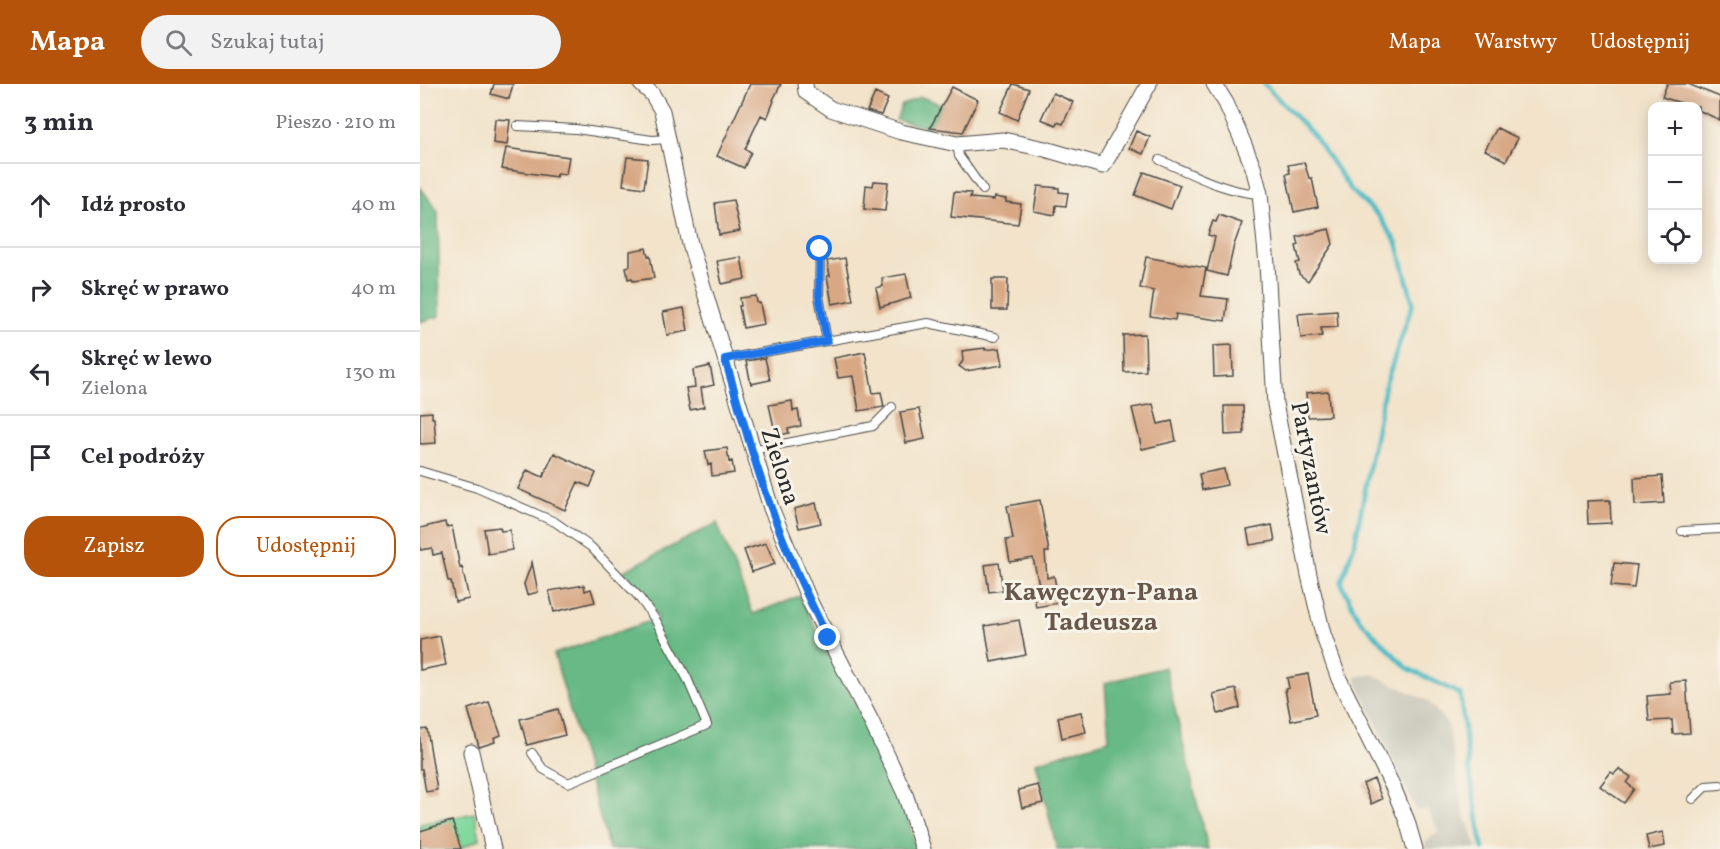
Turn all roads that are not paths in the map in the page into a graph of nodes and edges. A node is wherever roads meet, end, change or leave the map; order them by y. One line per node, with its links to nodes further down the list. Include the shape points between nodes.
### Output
1 (641, 84): 6 (street, Zielona, via 663,111)
2 (805, 84): 7 (street, via 807,92 831,109 854,113 901,132)
3 (1149, 84): 7 (street, via 1103,166 1003,140)
4 (1214, 84): 10 (street, Partyzantów, via 1242,140)
5 (518, 126): 6 (lane)
6 (670, 139): 14 (street, Zielona, via 690,244)
7 (957, 144): 9 (lane, via 959,156)
8 (1160, 160): 10 (lane, via 1228,188)
9 (983, 190)
10 (1260, 194): 26 (street, Partyzantów, via 1275,404 1309,575 1339,679 1393,787)
11 (820, 249): 13 (lane, via 819,296)
12 (995, 337): 13 (lane, via 928,323)
13 (827, 341): 14 (lane)
14 (725, 359): 16 (street, Zielona)
15 (892, 407): 16 (lane, via 873,426)
16 (752, 450): 25 (street, Zielona, via 791,560 901,785)
17 (420, 471): 21 (lane, via 477,488 555,522 591,547 655,619 707,725 568,783 543,770)
18 (1720, 529): 19 (lane)
19 (1682, 531)
20 (471, 752): 24 (street)
21 (532, 753)
22 (1720, 785): 23 (lane, via 1706,786)
23 (1693, 799)
24 (493, 849)
25 (922, 849)
26 (1415, 849)

